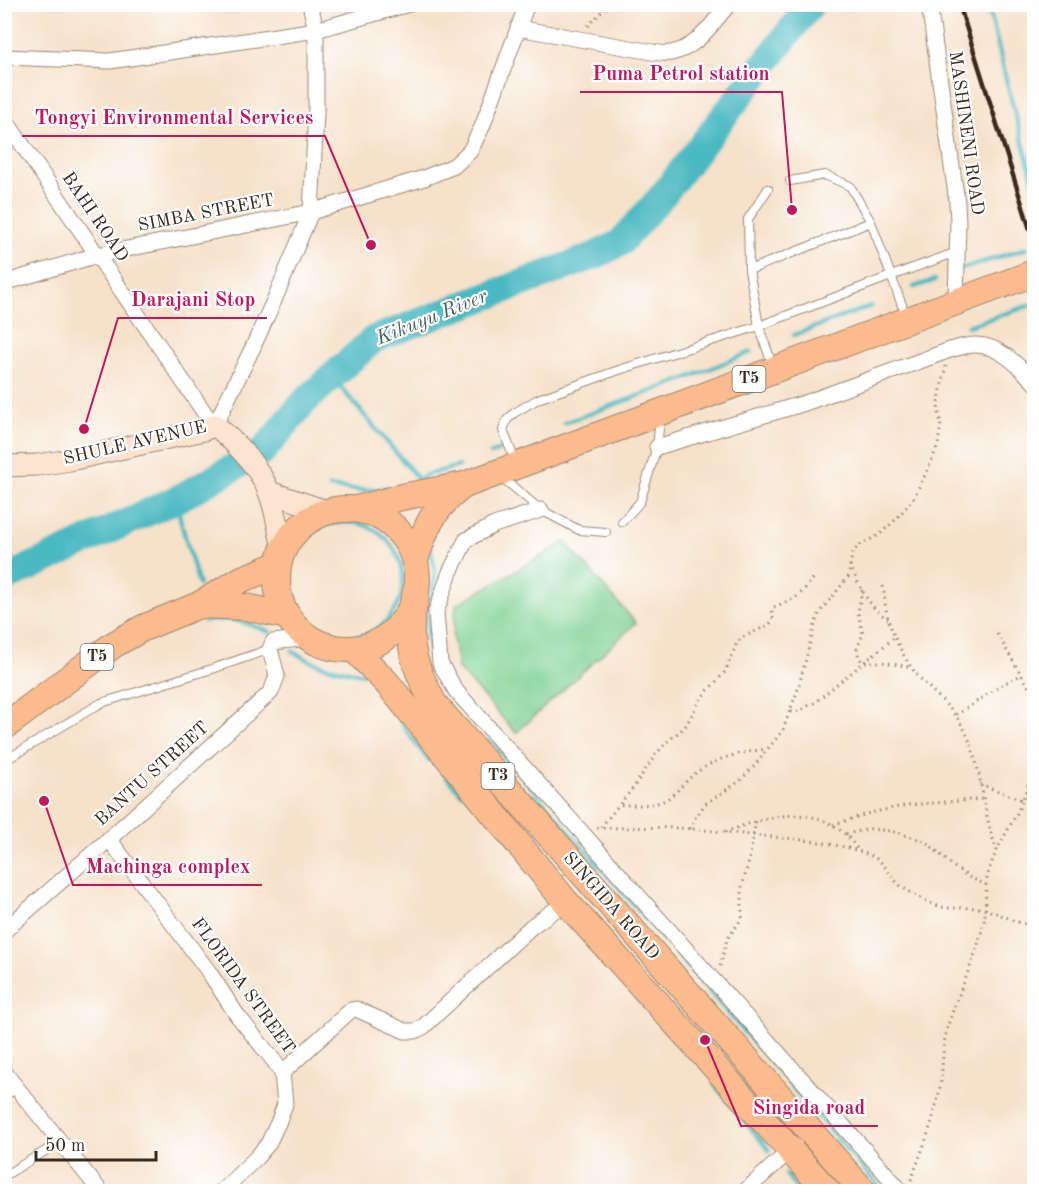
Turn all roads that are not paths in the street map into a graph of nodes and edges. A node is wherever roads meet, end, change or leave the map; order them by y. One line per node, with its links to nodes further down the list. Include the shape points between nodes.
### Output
1 (310, 4): 7 (street)
2 (410, 4): 7 (street)
3 (527, 4): 6 (street, SIMBA STREET)
4 (729, 4): 6 (street, via 693,44 669,54)
5 (929, 4): 14 (street, MASHINENI ROAD, via 957,202)
6 (518, 28): 12 (street, SIMBA STREET, via 482,127 470,151 454,166)
7 (316, 30): 8 (street, via 110,61); 12 (street)
8 (4, 57)
9 (4, 118): 15 (street, BAHI ROAD)
10 (790, 181): 13 (lane, via 825,175 850,186)
11 (768, 189): 16 (lane, via 748,219)
12 (311, 212): 15 (street, SIMBA STREET); 26 (street, via 272,306)
13 (871, 222): 16 (lane); 18 (lane)
14 (957, 252): 18 (lane); 20 (street, MASHINENI ROAD)
15 (97, 255): 19 (street, SIMBA STREET); 26 (street, BAHI ROAD)
16 (749, 270): 22 (lane)
17 (1035, 273): 20 (highway, T5)
18 (891, 276): 21 (lane); 22 (lane)
19 (4, 283)
20 (956, 302): 21 (highway, T5)
21 (908, 320): 23 (highway, T5)
22 (759, 326): 23 (lane); 29 (lane, via 538,399 513,413 503,430)
23 (774, 370): 25 (highway, T5)
24 (1035, 382): 27 (street, via 1010,358 992,348 974,345 950,350 805,403)
25 (660, 413): 27 (lane); 29 (highway, T5)
26 (215, 425): 28 (main road, SHULE AVENUE, via 70,460); 31 (main road, SHULE AVENUE, via 260,472)
27 (657, 447): 35 (lane, via 640,502)
28 (4, 466)
29 (507, 470): 30 (highway, T5); 33 (lane)
30 (464, 485): 32 (highway, T5); 38 (highway, T5, via 435,513)
31 (269, 492): 34 (main road); 37 (main road, SHULE AVENUE)
32 (356, 509): 34 (highway, T5); 38 (highway, T5, via 376,514 393,525)
33 (541, 510): 36 (lane, via 579,530); 58 (street, via 494,525 466,540 436,612 440,663 456,691 717,986)
34 (326, 512): 37 (highway, T5, via 308,519 294,532)
35 (622, 522)
36 (606, 532)
37 (280, 557): 40 (highway, T5); 41 (highway, T5, via 276,582)
38 (416, 560): 39 (highway, T5)
39 (416, 597): 44 (highway, T5, via 400,626 387,637); 54 (highway, SINGIDA ROAD / T3, via 411,626 413,655 434,704)
40 (199, 605): 41 (highway, T5, via 246,607); 45 (highway, T5, via 113,645)
41 (287, 616): 42 (highway, T5)
42 (309, 638): 43 (street, via 273,642); 44 (highway, T5, via 339,649)
43 (270, 649): 46 (lane, via 101,703); 47 (street, BANTU STREET, via 277,676 271,692)
44 (354, 649): 48 (highway, SINGIDA ROAD / T3, via 387,683)
45 (4, 727)
46 (4, 761)
47 (109, 838): 49 (street, BANTU STREET); 51 (street, FLORIDA STREET)
48 (566, 902): 51 (street, via 532,926 423,1027 405,1030 351,1010); 56 (highway, SINGIDA ROAD / T3)
49 (4, 931)
50 (4, 1072): 52 (street)
51 (282, 1073): 60 (street, FLORIDA STREET, via 285,1104 268,1144)
52 (17, 1087): 53 (lane); 55 (street)
53 (4, 1097)
54 (811, 1132): 56 (street); 63 (highway, SINGIDA ROAD / T3)
55 (62, 1141): 57 (lane); 59 (street)
56 (790, 1150): 61 (street); 62 (highway, SINGIDA ROAD / T3)
57 (4, 1174)
58 (906, 1187)
59 (101, 1191)
60 (221, 1191)
61 (744, 1191)
62 (828, 1191)
63 (864, 1191)

